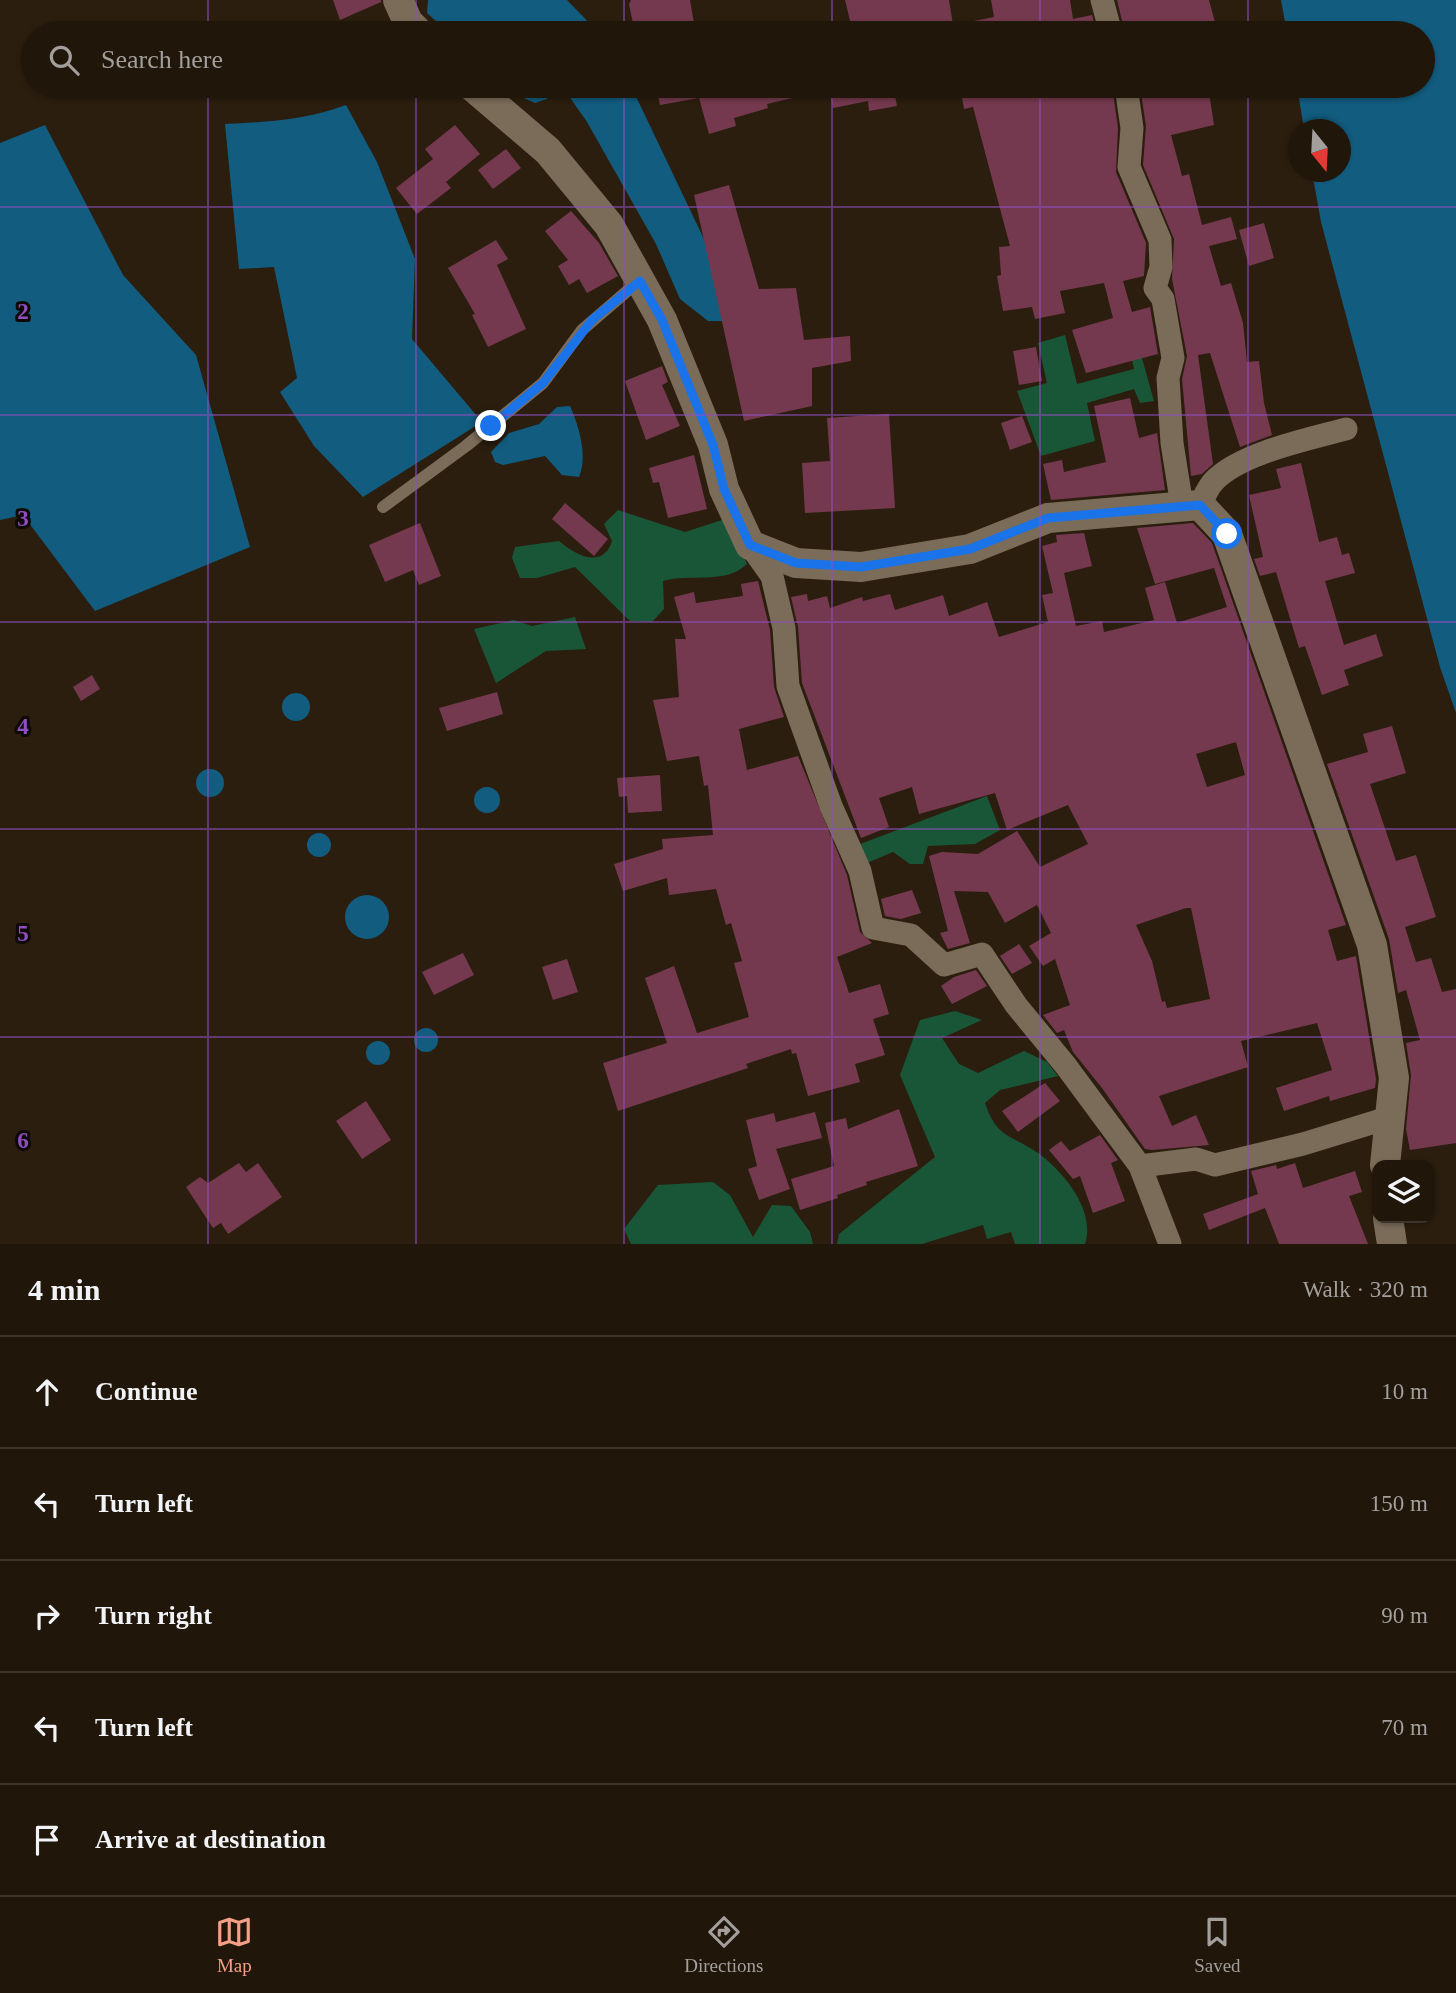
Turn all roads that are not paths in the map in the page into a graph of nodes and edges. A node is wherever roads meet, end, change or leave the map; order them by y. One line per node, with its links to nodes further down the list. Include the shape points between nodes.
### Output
1 (398, 0): 3 (street)
2 (1102, 0): 4 (street)
3 (408, 21)
4 (1108, 21)
5 (486, 98): 7 (street, via 548,150 609,225)
6 (1128, 98): 9 (street, via 1132,128 1129,167 1160,240 1161,267 1154,288 1163,299 1173,358 1168,378 1172,443)
7 (640, 281): 10 (lane, via 592,320 543,383); 11 (street, via 672,345 713,445 724,489)
8 (1346, 429): 9 (street, via 1235,466)
9 (1191, 505): 11 (street, via 1048,518 970,549 861,567 796,563); 12 (street, via 1227,534 1372,945 1394,1078)
10 (383, 507)
11 (750, 545): 14 (street, via 772,576 784,628 788,686 860,871 873,928 911,935 944,965 982,954)
12 (1391, 1117): 13 (street); 14 (street, via 1215,1165 1196,1159)
13 (1386, 1160)
14 (1140, 1167): 16 (street)
15 (1389, 1223): 17 (street)
16 (1170, 1244)
17 (1392, 1244)

